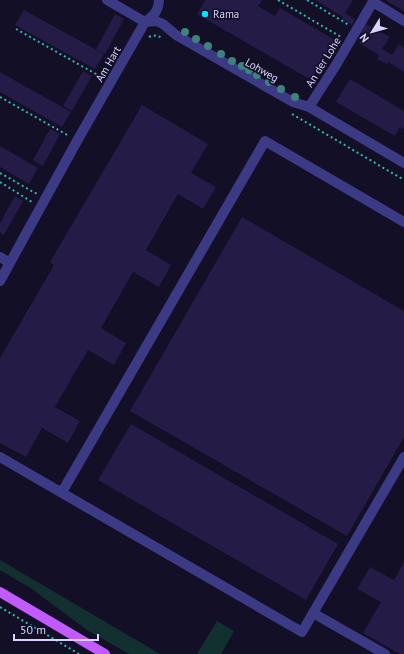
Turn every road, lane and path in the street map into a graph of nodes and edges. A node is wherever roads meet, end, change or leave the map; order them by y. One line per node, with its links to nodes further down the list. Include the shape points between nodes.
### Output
1 (107, 0): 7 (street, Lohweg)
2 (160, 0): 7 (street, Am Hart, via 158,10)
3 (278, 0): 10 (path)
4 (307, 0): 8 (path)
5 (373, 1): 6 (street, An der Lohe); 8 (street, An der Lohe)
6 (404, 21)
7 (146, 22): 11 (street, Am Hart); 13 (street, Lohweg, via 156,21 163,24 176,35 293,102)
8 (357, 29): 10 (street, An der Lohe)
9 (16, 30): 11 (path)
10 (349, 42): 13 (street, An der Lohe)
11 (111, 83): 14 (street, Am Hart)
12 (0, 97): 14 (path)
13 (309, 107): 15 (street, Lohweg)
14 (77, 141): 18 (street, Am Hart)
15 (404, 163)
16 (0, 173): 18 (path)
17 (0, 182): 18 (path)
18 (42, 203): 21 (street, Am Hart)
19 (404, 222): 25 (street, via 265,141)
20 (0, 257): 21 (street)
21 (10, 263): 22 (street, Am Hart)
22 (0, 281)
23 (0, 457): 25 (street)
24 (404, 457): 28 (street)
25 (62, 492): 28 (street, via 302,632)
26 (0, 592): 30 (main road)
27 (0, 607): 29 (path)
28 (313, 613): 31 (street)
29 (79, 654)
30 (105, 654)
31 (385, 654)

